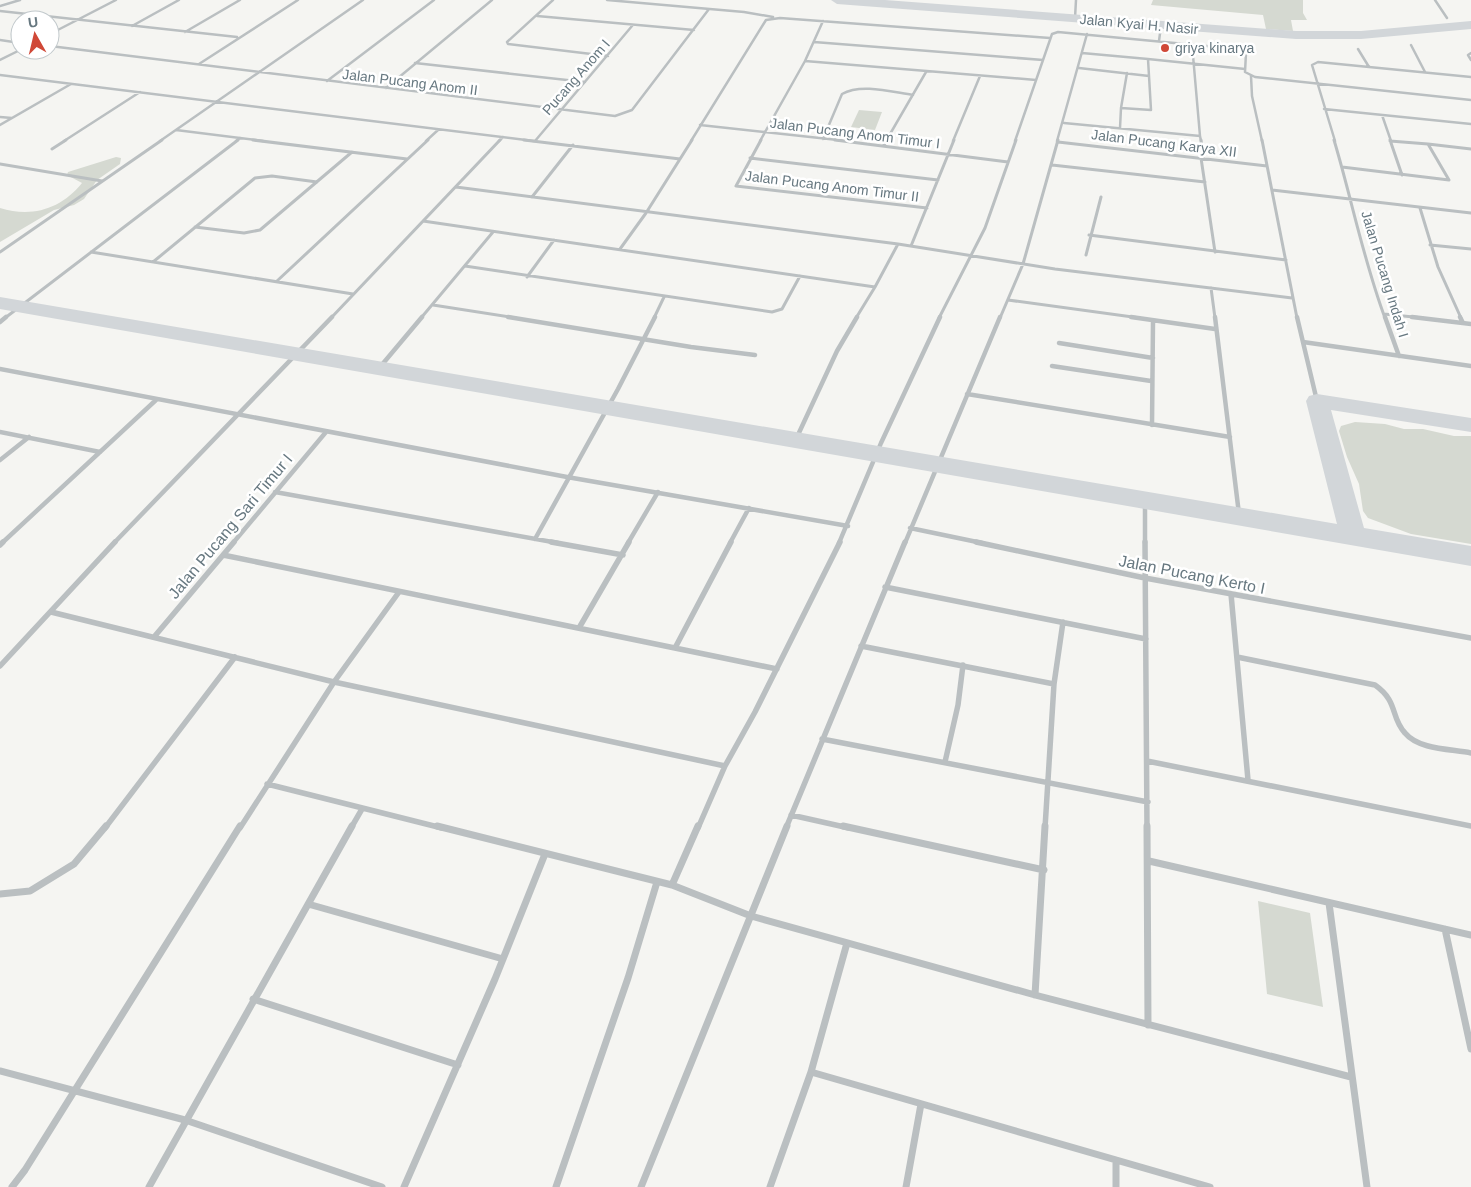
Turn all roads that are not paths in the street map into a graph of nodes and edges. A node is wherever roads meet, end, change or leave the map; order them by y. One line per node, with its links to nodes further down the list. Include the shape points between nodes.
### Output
1 (20, 0): 16 (street)
2 (116, 0): 24 (street)
3 (179, 0): 27 (street)
4 (240, 0): 32 (street)
5 (298, 0): 34 (street)
6 (363, 0): 57 (street)
7 (434, 0): 65 (street)
8 (492, 0): 49 (street)
9 (553, 0): 20 (street)
10 (607, 0): 17 (street)
11 (691, 0): 17 (street)
12 (837, 0): 15 (main road, Jalan Kyai H. Nasir)
13 (1076, 0): 22 (street)
14 (1435, 0): 23 (street)
15 (892, 2): 22 (main road, Jalan Kyai H. Nasir)
16 (0, 6)
17 (686, 7): 18 (street)
18 (709, 9): 21 (street); 30 (street, Jalan Pucang Anom II)
19 (0, 12): 24 (street)
20 (537, 16): 28 (street); 44 (street, via 508,44)
21 (774, 18): 25 (street); 83 (street, via 764,21)
22 (1075, 18): 31 (main road, Jalan Kyai H. Nasir)
23 (1447, 18)
24 (77, 20): 27 (street); 29 (street)
25 (823, 21): 35 (street); 37 (street, Jalan Pucang Anom Timur II)
26 (1471, 25): 31 (main road, Jalan Kyai H. Nasir, via 1331,36)
27 (132, 26): 32 (street)
28 (632, 26): 30 (street); 44 (street, Pucang Anom I)
29 (60, 29)
30 (694, 30): 76 (street, Jalan Pucang Anom II, via 627,113 608,116)
31 (1160, 30): 36 (street)
32 (185, 32): 34 (street)
33 (1087, 34): 35 (street, via 1058,32); 36 (street); 42 (street)
34 (237, 38): 50 (street)
35 (1050, 38): 46 (street)
36 (1159, 41): 38 (street)
37 (814, 42): 46 (street); 48 (street, Jalan Pucang Anom Timur II)
38 (1192, 44): 51 (street); 54 (street, via 1241,49 1246,53)
39 (1411, 45): 56 (street)
40 (60, 47): 50 (street, Jalan Pucang Anom II)
41 (1358, 49): 52 (street)
42 (1082, 53): 45 (street); 53 (street)
43 (1471, 53): 47 (street, via 1468,55)
44 (608, 56): 66 (street, Pucang Anom I)
45 (1148, 59): 51 (street); 61 (street)
46 (1043, 60): 64 (street)
47 (1471, 60)
48 (805, 61): 55 (street); 87 (street, Jalan Pucang Anom Timur II)
49 (415, 63): 66 (street); 69 (street)
50 (199, 64): 57 (street, Jalan Pucang Anom II)
51 (1193, 64): 54 (street); 88 (street)
52 (1369, 67): 56 (street); 68 (street, Jalan Pucang Indah I, via 1313,62)
53 (1079, 68): 58 (street); 80 (street)
54 (1245, 69): 62 (street)
55 (926, 72): 60 (street); 71 (street)
56 (1425, 72): 63 (street)
57 (258, 73): 65 (street, Jalan Pucang Anom II); 73 (street)
58 (1127, 73): 61 (street); 74 (street)
59 (0, 75): 67 (street)
60 (980, 76): 64 (street); 101 (street)
61 (1149, 76): 74 (street, via 1151,110)
62 (1251, 76): 68 (street); 109 (street, via 1252,96)
63 (1471, 77)
64 (1036, 80): 106 (street)
65 (326, 81): 69 (street, Jalan Pucang Anom II)
66 (585, 82): 76 (street, Pucang Anom I)
67 (71, 84): 70 (street); 79 (street)
68 (1317, 84): 72 (street); 75 (street, Jalan Pucang Indah I)
69 (386, 88): 76 (street, Jalan Pucang Anom II)
70 (141, 92): 73 (street); 98 (street)
71 (913, 95): 91 (street, via 846,90); 97 (street)
72 (1471, 100)
73 (217, 101): 85 (street); 86 (street)
74 (1121, 108): 84 (street)
75 (1324, 109): 77 (street); 110 (street, Jalan Pucang Indah I)
76 (561, 110): 92 (street, Pucang Anom I)
77 (1382, 115): 81 (street); 93 (street)
78 (0, 116): 79 (street)
79 (12, 118): 82 (street)
80 (1064, 123): 84 (street); 94 (street)
81 (1471, 124)
82 (0, 125)
83 (700, 125): 87 (street, Jalan Pucang Anom Timur I); 105 (street)
84 (1120, 128): 88 (street)
85 (176, 130): 90 (street); 113 (street)
86 (438, 130): 89 (street); 104 (street)
87 (765, 132): 91 (street, Jalan Pucang Anom Timur I); 102 (street, Jalan Pucang Anom Timur II)
88 (1200, 136): 103 (street)
89 (503, 137): 92 (street); 116 (street)
90 (240, 138): 100 (street); 136 (street)
91 (823, 139): 97 (street, Jalan Pucang Anom Timur I)
92 (535, 141): 96 (street)
93 (1390, 141): 95 (street); 111 (street)
94 (1058, 142): 103 (street, Jalan Pucang Karya XII); 108 (street)
95 (1428, 144): 99 (street); 111 (street, via 1449,180)
96 (573, 145): 105 (street); 118 (street)
97 (884, 145): 101 (street, Jalan Pucang Anom Timur I)
98 (52, 149)
99 (1471, 149)
100 (352, 152): 104 (street); 114 (street)
101 (946, 154): 106 (street, Jalan Pucang Anom Timur I); 112 (street)
102 (750, 158): 112 (street); 121 (street, Jalan Pucang Anom Timur II, via 736,186)
103 (1201, 158): 109 (street, Jalan Pucang Karya XII); 115 (street)
104 (407, 159): 146 (street)
105 (680, 159): 123 (street)
106 (1008, 162): 138 (street)
107 (0, 164): 113 (street)
108 (1052, 165): 115 (street); 142 (street)
109 (1267, 166): 117 (street)
110 (1342, 167): 111 (street); 120 (street, Jalan Pucang Indah I)
111 (1402, 175)
112 (938, 180): 121 (street)
113 (102, 181): 135 (street)
114 (317, 182): 126 (street, via 272,176 255,178); 126 (street, via 281,214 254,232)
115 (1205, 182): 137 (street)
116 (456, 186): 118 (street); 125 (street)
117 (1272, 190): 120 (street); 140 (street)
118 (532, 197): 123 (street)
119 (1101, 197): 128 (street)
120 (1352, 199): 122 (street); 156 (street, Jalan Pucang Indah I, via 1354,217)
121 (927, 208): 132 (street)
122 (1420, 208): 124 (street); 131 (street)
123 (646, 213): 130 (street); 133 (street)
124 (1471, 213)
125 (422, 222): 127 (street); 150 (street)
126 (194, 227): 141 (street)
127 (494, 232): 129 (street); 143 (street)
128 (1089, 236): 137 (street); 139 (street)
129 (554, 240): 133 (street); 145 (street)
130 (898, 244): 132 (street); 147 (street)
131 (1430, 245): 134 (street); 159 (street)
132 (911, 246): 138 (street)
133 (620, 249): 144 (street)
134 (1471, 249)
135 (0, 252)
136 (91, 252): 141 (street); 154 (street)
137 (1215, 252): 140 (street)
138 (972, 255): 142 (street); 187 (street)
139 (1086, 255)
140 (1286, 260): 152 (street)
141 (153, 262): 146 (street)
142 (1023, 264): 148 (street); 153 (street)
143 (465, 266): 145 (street); 155 (street)
144 (800, 276): 147 (street); 151 (street, via 782,309 776,312)
145 (527, 277): 151 (street)
146 (277, 281): 150 (street)
147 (875, 287): 183 (street, via 837,351)
148 (1211, 288): 152 (street); 161 (street)
149 (0, 294): 154 (main road)
150 (353, 294): 165 (street)
151 (664, 297): 162 (street)
152 (1292, 298): 163 (street)
153 (1008, 300): 157 (street); 174 (street)
154 (17, 303): 158 (street); 165 (main road)
155 (433, 305): 162 (street); 169 (street)
156 (1384, 314): 159 (street); 167 (street, Jalan Pucang Indah I)
157 (1153, 321): 161 (street); 168 (street)
158 (0, 322)
159 (1463, 323): 160 (street)
160 (1471, 324)
161 (1215, 329): 186 (street)
162 (646, 338): 166 (street); 176 (street)
163 (1303, 342): 167 (street); 177 (street)
164 (1059, 343): 168 (street)
165 (301, 349): 169 (main road); 178 (street)
166 (755, 355)
167 (1399, 356): 171 (street)
168 (1153, 358): 173 (street)
169 (384, 363): 176 (main road)
170 (1052, 366): 173 (street)
171 (1471, 366)
172 (0, 369): 175 (street)
173 (1151, 382): 179 (street)
174 (968, 394): 179 (street); 189 (street)
175 (156, 400): 178 (street); 188 (street)
176 (611, 403): 183 (main road); 191 (street)
177 (1319, 406): 180 (main road); 184 (main road); 199 (main road)
178 (238, 416): 182 (street); 210 (street)
179 (1152, 425): 186 (street)
180 (1471, 425)
181 (0, 432): 185 (street)
182 (326, 432): 191 (street); 192 (street, Jalan Pucang Sari Timur I)
183 (798, 434): 187 (main road)
184 (1471, 434)
185 (29, 437): 188 (street); 190 (street)
186 (1230, 437): 196 (street)
187 (880, 449): 189 (main road); 197 (street)
188 (100, 452): 202 (street)
189 (939, 458): 194 (main road); 196 (main road); 198 (street)
190 (0, 460)
191 (567, 477): 193 (street); 200 (street)
192 (275, 492): 200 (street); 203 (street, Jalan Pucang Sari Timur I)
193 (658, 492): 195 (street); 204 (street)
194 (1145, 499): 196 (main road); 206 (street)
195 (749, 508): 197 (street); 217 (street)
196 (1239, 510): 199 (main road)
197 (848, 526): 222 (street)
198 (910, 528): 206 (street, Jalan Pucang Kerto I); 207 (street)
199 (1351, 529): 201 (main road); 205 (main road)
200 (534, 539): 204 (street)
201 (1471, 544)
202 (0, 545)
203 (223, 555): 208 (street); 213 (street, Jalan Pucang Sari Timur I)
204 (623, 555): 212 (street)
205 (1471, 556)
206 (1145, 578): 209 (street, Jalan Pucang Kerto I); 215 (street)
207 (885, 588): 211 (street); 216 (street)
208 (399, 592): 212 (street); 223 (street)
209 (1231, 594): 214 (street, Jalan Pucang Kerto I); 218 (street)
210 (51, 612): 213 (street); 221 (street)
211 (1063, 622): 215 (street); 224 (street)
212 (579, 628): 217 (street)
213 (154, 637): 219 (street)
214 (1471, 638)
215 (1146, 639): 227 (street)
216 (861, 646): 220 (street); 225 (street)
217 (675, 648): 222 (street)
218 (1237, 656): 226 (street, via 1375,684 1392,699 1402,728 1410,738); 230 (street)
219 (235, 657): 223 (street); 242 (street, via 118,813 74,864 30,891)
220 (963, 665): 224 (street); 228 (street)
221 (0, 666)
222 (777, 669): 229 (street)
223 (334, 682): 229 (street); 231 (street)
224 (1054, 684): 232 (street)
225 (822, 739): 228 (street); 235 (street)
226 (1471, 753)
227 (1147, 761): 230 (street); 233 (street)
228 (945, 762): 232 (street)
229 (725, 766): 241 (street)
230 (1248, 780): 236 (street)
231 (267, 784): 234 (street); 258 (street)
232 (1049, 785): 233 (street); 239 (street)
233 (1148, 802): 238 (street)
234 (362, 809): 237 (street); 244 (street)
235 (791, 815): 239 (street); 245 (street)
236 (1471, 826)
237 (545, 854): 240 (street); 249 (street)
238 (1148, 862): 243 (street); 252 (street)
239 (1044, 870): 250 (street)
240 (657, 882): 241 (street); 266 (street, via 628,978)
241 (672, 885): 245 (street)
242 (0, 894)
243 (1329, 903): 246 (street); 257 (street)
244 (308, 904): 249 (street); 251 (street)
245 (751, 916): 248 (street); 267 (street)
246 (1445, 929): 247 (street); 253 (street)
247 (1471, 935)
248 (847, 944): 250 (street); 256 (street)
249 (504, 959): 254 (street)
250 (1035, 996): 252 (street)
251 (253, 999): 254 (street); 260 (street)
252 (1148, 1025): 257 (street)
253 (1471, 1049)
254 (458, 1065): 265 (street)
255 (0, 1071): 258 (street)
256 (811, 1072): 259 (street); 268 (street)
257 (1351, 1077): 272 (street)
258 (73, 1091): 260 (street); 262 (street)
259 (921, 1104): 261 (street); 269 (street)
260 (186, 1120): 263 (street); 264 (street)
261 (1116, 1160): 270 (street); 271 (street)
262 (12, 1187)
263 (149, 1187)
264 (382, 1187)
265 (404, 1187)
266 (556, 1187)
267 (641, 1187)
268 (770, 1187)
269 (906, 1187)
270 (1116, 1187)
271 (1210, 1187)
272 (1367, 1187)

